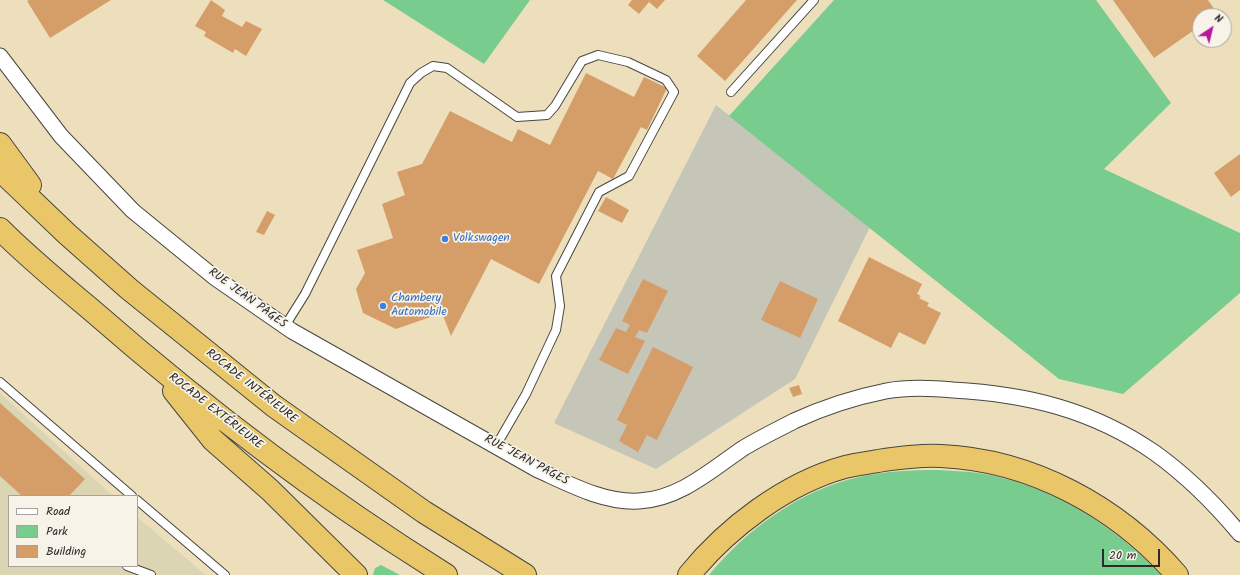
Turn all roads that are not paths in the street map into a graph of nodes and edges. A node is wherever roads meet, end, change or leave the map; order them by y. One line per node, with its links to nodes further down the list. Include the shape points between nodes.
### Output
1 (814, 0): 3 (lane)
2 (0, 56): 8 (street, RUE JEAN PAGES, via 61,136 133,211 214,277)
3 (731, 92)
4 (0, 144): 7 (highway)
5 (0, 170): 7 (highway, ROCADE INTÉRIEURE)
6 (0, 229): 9 (highway, ROCADE EXTÉRIEURE)
7 (67, 234): 20 (highway, ROCADE INTÉRIEURE, via 129,289 274,406 424,512)
8 (285, 326): 11 (street, RUE JEAN PAGES); 11 (lane, via 305,294 410,83 421,73 433,66 447,68 517,117 529,118 547,115 582,61 598,56 628,62 666,80 674,92 629,176 599,192 556,276 560,306 556,330 526,394)
9 (152, 363): 18 (highway, via 213,440 270,490); 19 (highway, ROCADE EXTÉRIEURE, via 282,464 408,552)
10 (0, 382): 12 (lane)
11 (496, 446): 14 (street, RUE JEAN PAGES, via 577,488 612,498 638,501 666,495 700,480 744,448 795,421 839,404 887,391 933,388 985,392 1033,399 1084,415 1117,432 1154,453 1190,481)
12 (131, 495)
13 (138, 501): 17 (lane)
14 (1240, 534)
15 (130, 567): 16 (lane)
16 (151, 575)
17 (225, 575)
18 (356, 575)
19 (446, 575)
20 (525, 575)
21 (689, 575): 22 (highway, via 706,553 746,518 807,481 845,466 891,459 941,456 990,462 1034,475 1079,494 1125,524)
22 (1177, 575)

